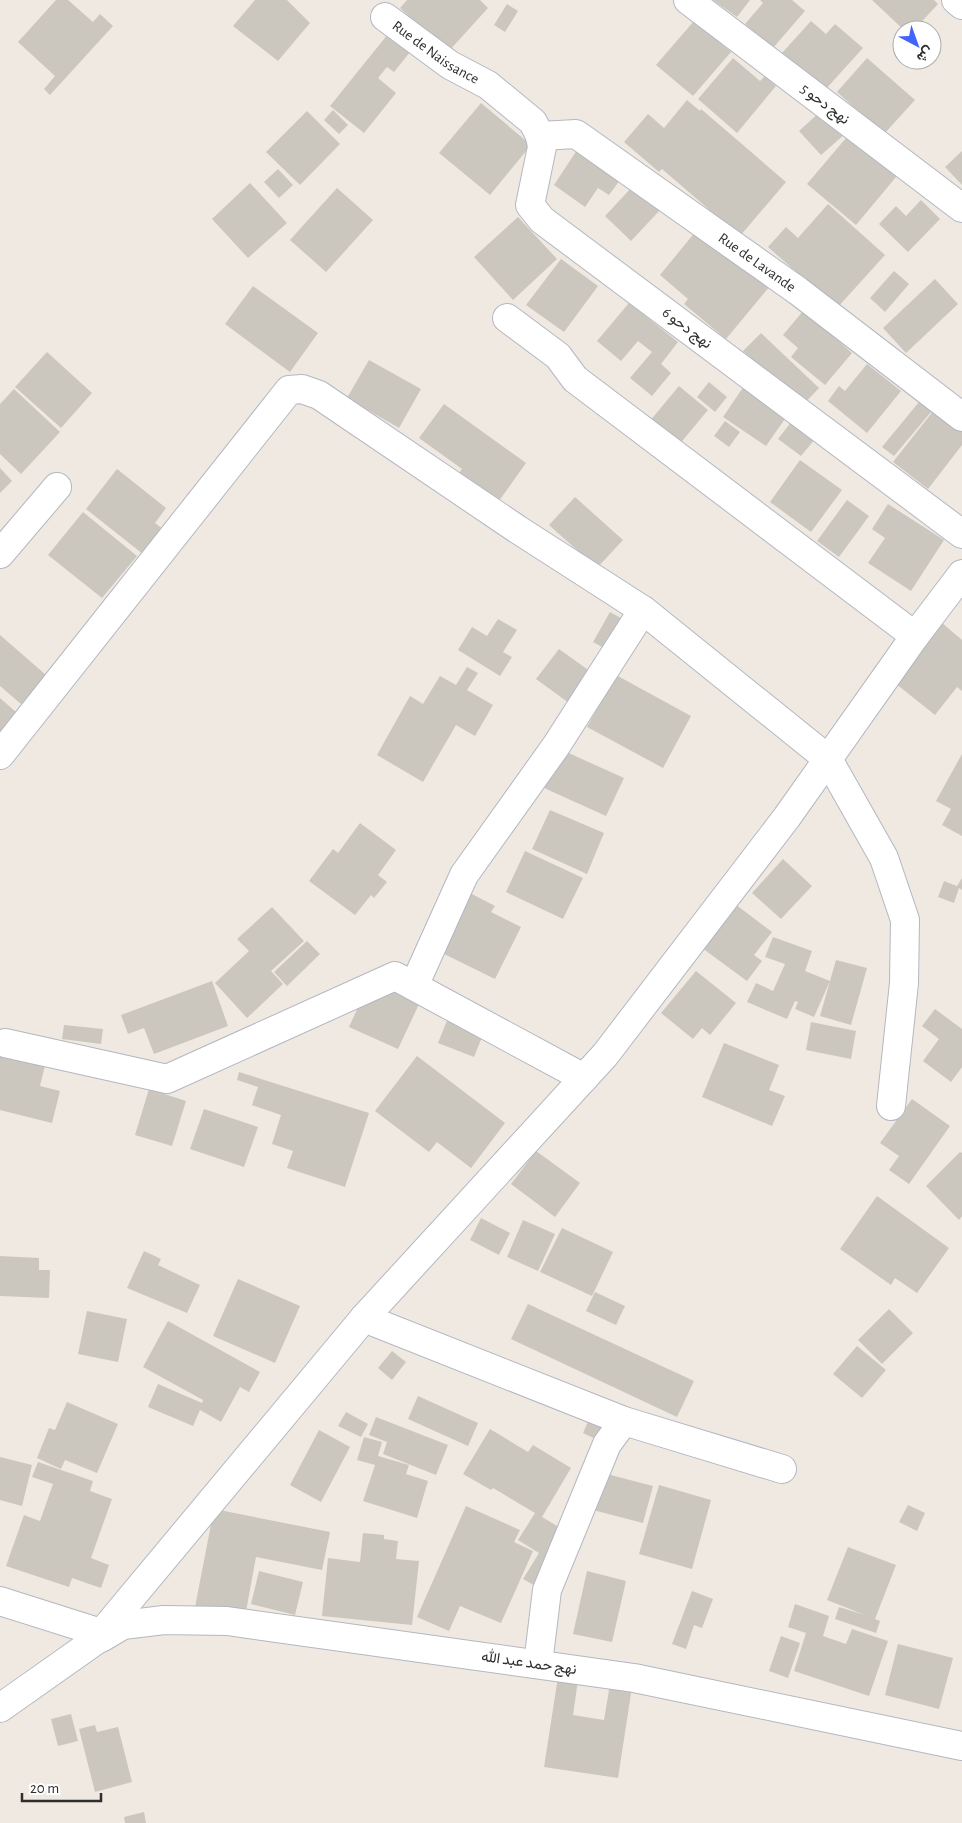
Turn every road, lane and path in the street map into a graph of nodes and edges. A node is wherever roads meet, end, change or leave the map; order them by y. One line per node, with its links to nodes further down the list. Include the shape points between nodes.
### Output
1 (688, 0): 6 (street, نهج دحو 5)
2 (956, 0): 3 (street)
3 (962, 5)
4 (385, 17): 5 (street, Rue de Naissance, via 450,65 488,85 533,122)
5 (540, 136): 8 (street, Rue de Lavande, via 576,134 798,292); 10 (street, نهج دحو 6, via 542,147 530,205 542,220)
6 (962, 208)
7 (507, 318): 14 (street, via 558,356 575,379)
8 (962, 417)
9 (57, 487): 11 (street)
10 (962, 534)
11 (0, 554)
12 (962, 574): 14 (street)
13 (643, 610): 15 (street, via 319,395 302,389 289,390); 16 (street); 17 (street, via 556,746 464,875)
14 (915, 636): 16 (street)
15 (0, 755)
16 (828, 759): 19 (street, via 787,817); 20 (street, via 884,858 904,920 904,983)
17 (414, 986): 18 (street, via 394,976 167,1079); 19 (street)
18 (5, 1043)
19 (584, 1078): 21 (street)
20 (891, 1106)
21 (364, 1318): 22 (street); 25 (street)
22 (624, 1420): 23 (street); 26 (street, via 606,1444 547,1590)
23 (782, 1469)
24 (0, 1601): 25 (street)
25 (98, 1637): 26 (street, نهج حمد عبد الله, via 123,1625 164,1620 227,1621); 27 (street)
26 (538, 1664): 28 (street, نهج حمد عبد الله, via 634,1678)
27 (0, 1708)
28 (962, 1746)

